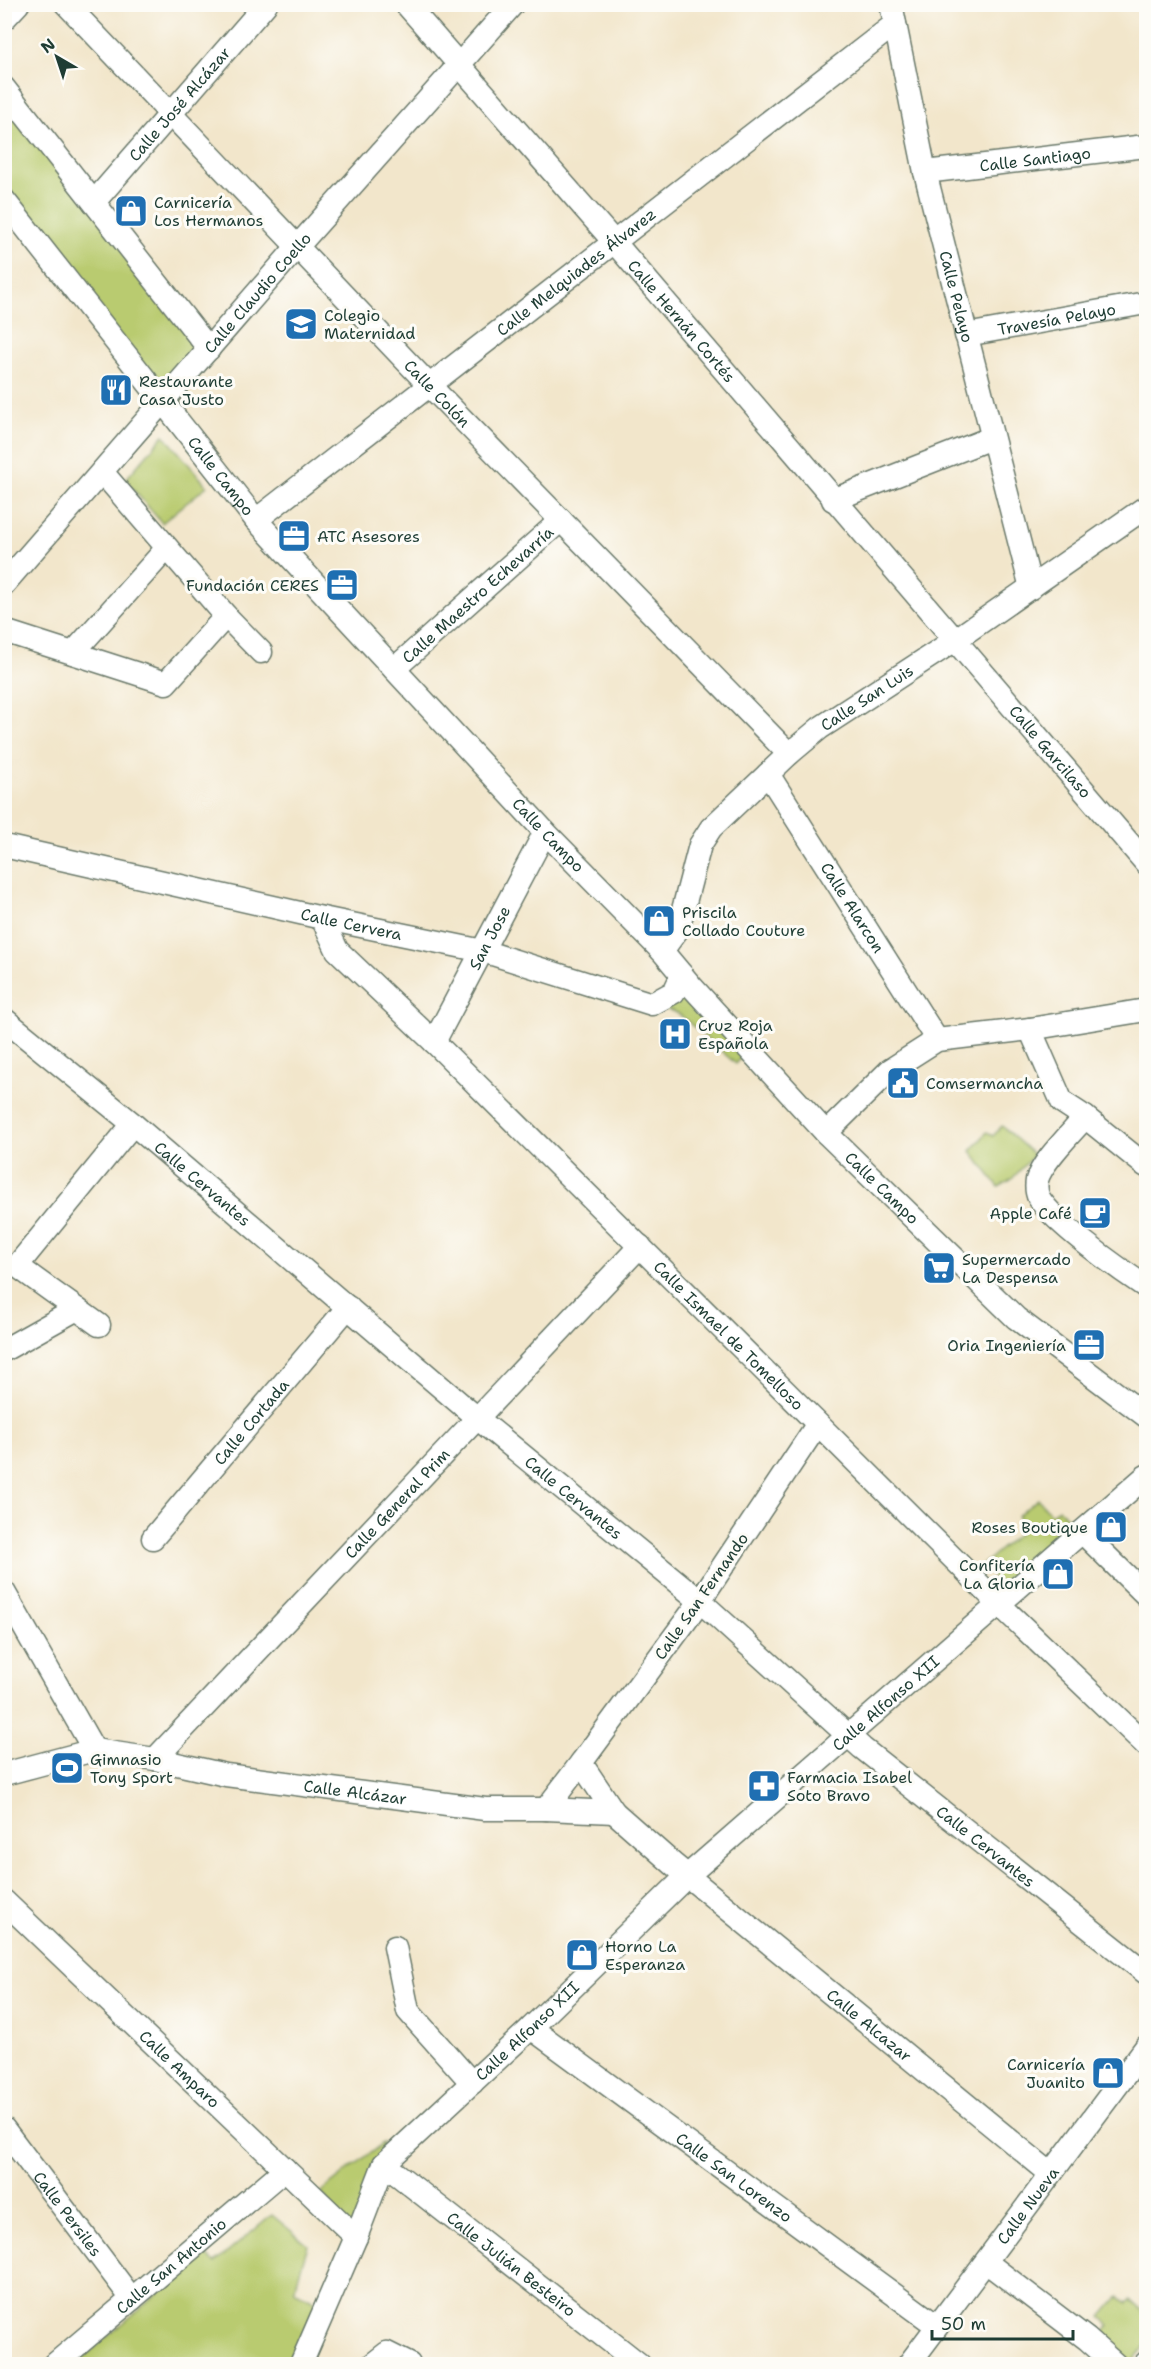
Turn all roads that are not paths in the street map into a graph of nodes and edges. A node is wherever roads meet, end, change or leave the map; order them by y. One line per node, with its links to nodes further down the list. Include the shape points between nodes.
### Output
1 (18, 4): 7 (street)
2 (66, 4): 10 (street, Calle Colón)
3 (266, 4): 10 (street, Calle José Alcázar)
4 (406, 4): 8 (street, Calle Hernán Cortés)
5 (513, 4): 8 (street, Calle Claudio Coello)
6 (893, 14): 12 (street, Calle Pelayo); 15 (street, Calle Melquiades Álvarez)
7 (4, 19)
8 (459, 66): 15 (street, Calle Hernán Cortés); 16 (street, Calle Claudio Coello)
9 (4, 88): 14 (street)
10 (170, 112): 14 (street, Calle José Alcázar); 16 (street, Calle Colón)
11 (1146, 146): 12 (street, Calle Santiago)
12 (925, 172): 18 (street, Calle Pelayo)
13 (4, 200): 21 (street, Calle Campo)
14 (94, 202): 19 (street)
15 (615, 243): 20 (street, Calle Melquiades Álvarez); 24 (street, Calle Hernán Cortés)
16 (297, 247): 19 (street, Calle Claudio Coello); 20 (street, Calle Colón)
17 (1146, 303): 18 (street, Travesía Pelayo)
18 (966, 335): 22 (street, Calle Pelayo)
19 (209, 349): 21 (street, Calle Claudio Coello)
20 (429, 385): 26 (street, Calle Melquiades Álvarez); 27 (street, Calle Colón)
21 (164, 402): 23 (street, Calle Claudio Coello); 26 (street, Calle Campo)
22 (991, 438): 24 (street); 30 (street, Calle Pelayo)
23 (102, 472): 28 (street); 29 (street, Calle Claudio Coello)
24 (833, 500): 33 (street, Calle Hernán Cortés)
25 (1146, 507): 30 (street, Calle San Luis)
26 (256, 520): 36 (street, Calle Campo)
27 (561, 520): 36 (street, Calle Maestro Echevarría); 37 (street, Calle Colón)
28 (167, 548): 31 (street); 35 (street)
29 (4, 584)
30 (1031, 588): 33 (street, Calle San Luis)
31 (226, 616): 34 (street); 35 (street, via 166,683)
32 (4, 631): 35 (street)
33 (955, 640): 37 (street, Calle San Luis, via 820,728); 41 (street, Calle Garcilaso)
34 (261, 652)
35 (73, 653)
36 (394, 669): 39 (street, Calle Campo)
37 (789, 754): 38 (street, Calle San Luis)
38 (768, 774): 44 (street, Calle San Luis, via 711,828 700,845 678,929); 49 (street, Calle Alarcon)
39 (546, 832): 43 (street, San Jose); 44 (street, Calle Campo)
40 (4, 846): 42 (street, Calle Cervera)
41 (1146, 863)
42 (322, 918): 43 (street, Calle Cervera); 50 (street, Calle Ismael de Tomelloso, via 337,950)
43 (483, 951): 45 (street, Calle Cervera, via 652,1004 674,992); 50 (street, San Jose)
44 (662, 951): 45 (street, Calle Campo)
45 (682, 975): 53 (street, Calle Campo)
46 (1146, 1010): 48 (street)
47 (4, 1019): 52 (street, Calle Cervantes)
48 (1030, 1029): 49 (street); 51 (street, via 1062,1102)
49 (937, 1040): 53 (street, via 890,1070)
50 (434, 1042): 55 (street, Calle Ismael de Tomelloso)
51 (1085, 1118): 54 (street); 56 (street, via 1040,1170 1038,1196 1055,1217)
52 (133, 1124): 57 (street, Calle Cervantes); 58 (street, via 17,1266)
53 (826, 1133): 61 (street, Calle Campo, via 1016,1318)
54 (1146, 1166)
55 (640, 1246): 62 (street, Calle General Prim); 63 (street, Calle Ismael de Tomelloso)
56 (1146, 1287)
57 (348, 1307): 62 (street, Calle Cervantes); 66 (street, Calle Cortada)
58 (77, 1309): 59 (street); 60 (street)
59 (99, 1325)
60 (4, 1350)
61 (1142, 1404)
62 (477, 1418): 69 (street, Calle Cervantes); 74 (street, Calle General Prim)
63 (817, 1425): 69 (street, Calle San Fernando); 70 (street, Calle Ismael de Tomelloso)
64 (1146, 1476): 65 (street, Calle Alfonso XII)
65 (1082, 1532): 68 (street); 70 (street, Calle Alfonso XII)
66 (153, 1538)
67 (4, 1592): 73 (street)
68 (1146, 1595)
69 (700, 1601): 71 (street, Calle Cervantes); 75 (street, Calle San Fernando)
70 (1000, 1605): 71 (street, Calle Alfonso XII); 72 (street, Calle Ismael de Tomelloso)
71 (850, 1737): 79 (street, Calle Alfonso XII); 82 (street, Calle Cervantes)
72 (1146, 1745)
73 (94, 1750): 74 (street, Calle Alcázar); 76 (street, Calle Alcázar)
74 (155, 1759): 77 (street, Calle Alcázar, via 226,1775 485,1809)
75 (581, 1763): 77 (street, Calle San Fernando); 78 (street)
76 (4, 1774)
77 (546, 1809): 78 (street, Calle Alcázar)
78 (615, 1812): 79 (street)
79 (687, 1876): 83 (street, Calle Alfonso XII); 89 (street, Calle Alcazar)
80 (4, 1901): 88 (street, Calle Amparo)
81 (395, 1947): 85 (street, Calle Alfonso XII, via 408,2011)
82 (1146, 1972)
83 (531, 2028): 85 (street, Calle Alfonso XII); 93 (street, Calle San Lorenzo)
84 (1146, 2047): 89 (street, Calle Nueva)
85 (472, 2083): 87 (street, Calle Alfonso XII)
86 (4, 2129): 92 (street, Calle Persiles)
87 (384, 2164): 90 (street, Calle Alfonso XII); 98 (street, Calle Julián Besteiro)
88 (285, 2169): 90 (street, Calle Amparo); 92 (street, Calle San Antonio)
89 (1051, 2174): 91 (street, Calle Nueva)
90 (356, 2237): 95 (street, Calle Alfonso XII)
91 (986, 2262): 93 (street, Calle Nueva); 100 (street)
92 (132, 2299): 94 (street, Calle San Antonio)
93 (938, 2326): 99 (street, Calle Nueva)
94 (55, 2364)
95 (301, 2364)
96 (373, 2364): 97 (street, via 387,2353)
97 (408, 2364)
98 (639, 2364)
99 (909, 2364)
100 (1115, 2364)

